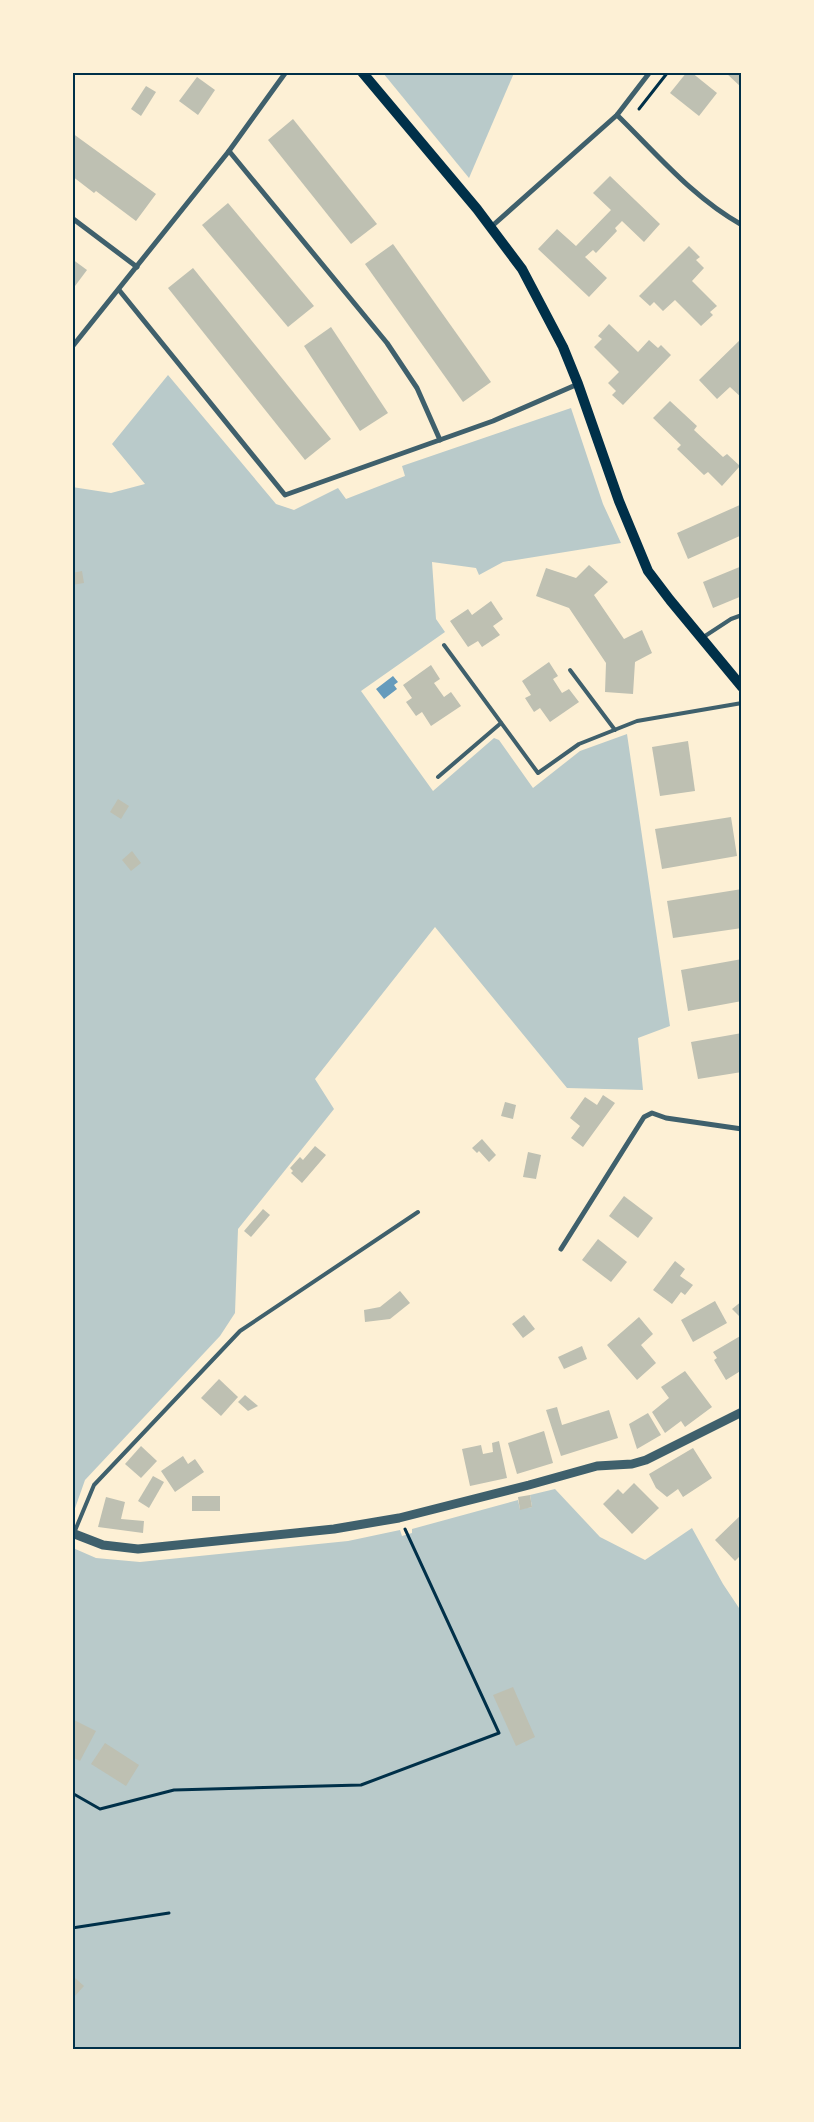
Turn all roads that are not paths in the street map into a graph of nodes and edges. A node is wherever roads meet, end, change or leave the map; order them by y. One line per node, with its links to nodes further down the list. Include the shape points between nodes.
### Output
1 (286, 72): 5 (street)
2 (362, 72): 8 (main road)
3 (650, 72): 4 (street)
4 (617, 115): 7 (street, via 691,188 728,218); 8 (street)
5 (228, 151): 9 (street); 13 (street, via 387,343 417,388)
6 (72, 218): 9 (street)
7 (742, 225)
8 (491, 227): 12 (main road, via 522,269 563,347)
9 (137, 267): 10 (street)
10 (119, 290): 11 (street); 13 (street, via 285,495)
11 (72, 347)
12 (578, 384): 13 (street); 15 (main road, via 619,502 648,571)
13 (440, 440)
14 (742, 615): 15 (lane)
15 (702, 638): 18 (main road)
16 (444, 645): 20 (lane)
17 (570, 670): 21 (lane)
18 (742, 687)
19 (742, 702): 21 (lane, via 637,721)
20 (501, 723): 21 (lane, via 538,773 579,744); 22 (lane)
21 (615, 730)
22 (438, 777)
23 (742, 1129): 25 (street, via 652,1113 644,1117)
24 (418, 1212): 27 (lane, via 240,1331 94,1485)
25 (561, 1249)
26 (742, 1412): 27 (street, via 639,1462 596,1466 399,1518 334,1529 138,1549 103,1545)
27 (73, 1533)

